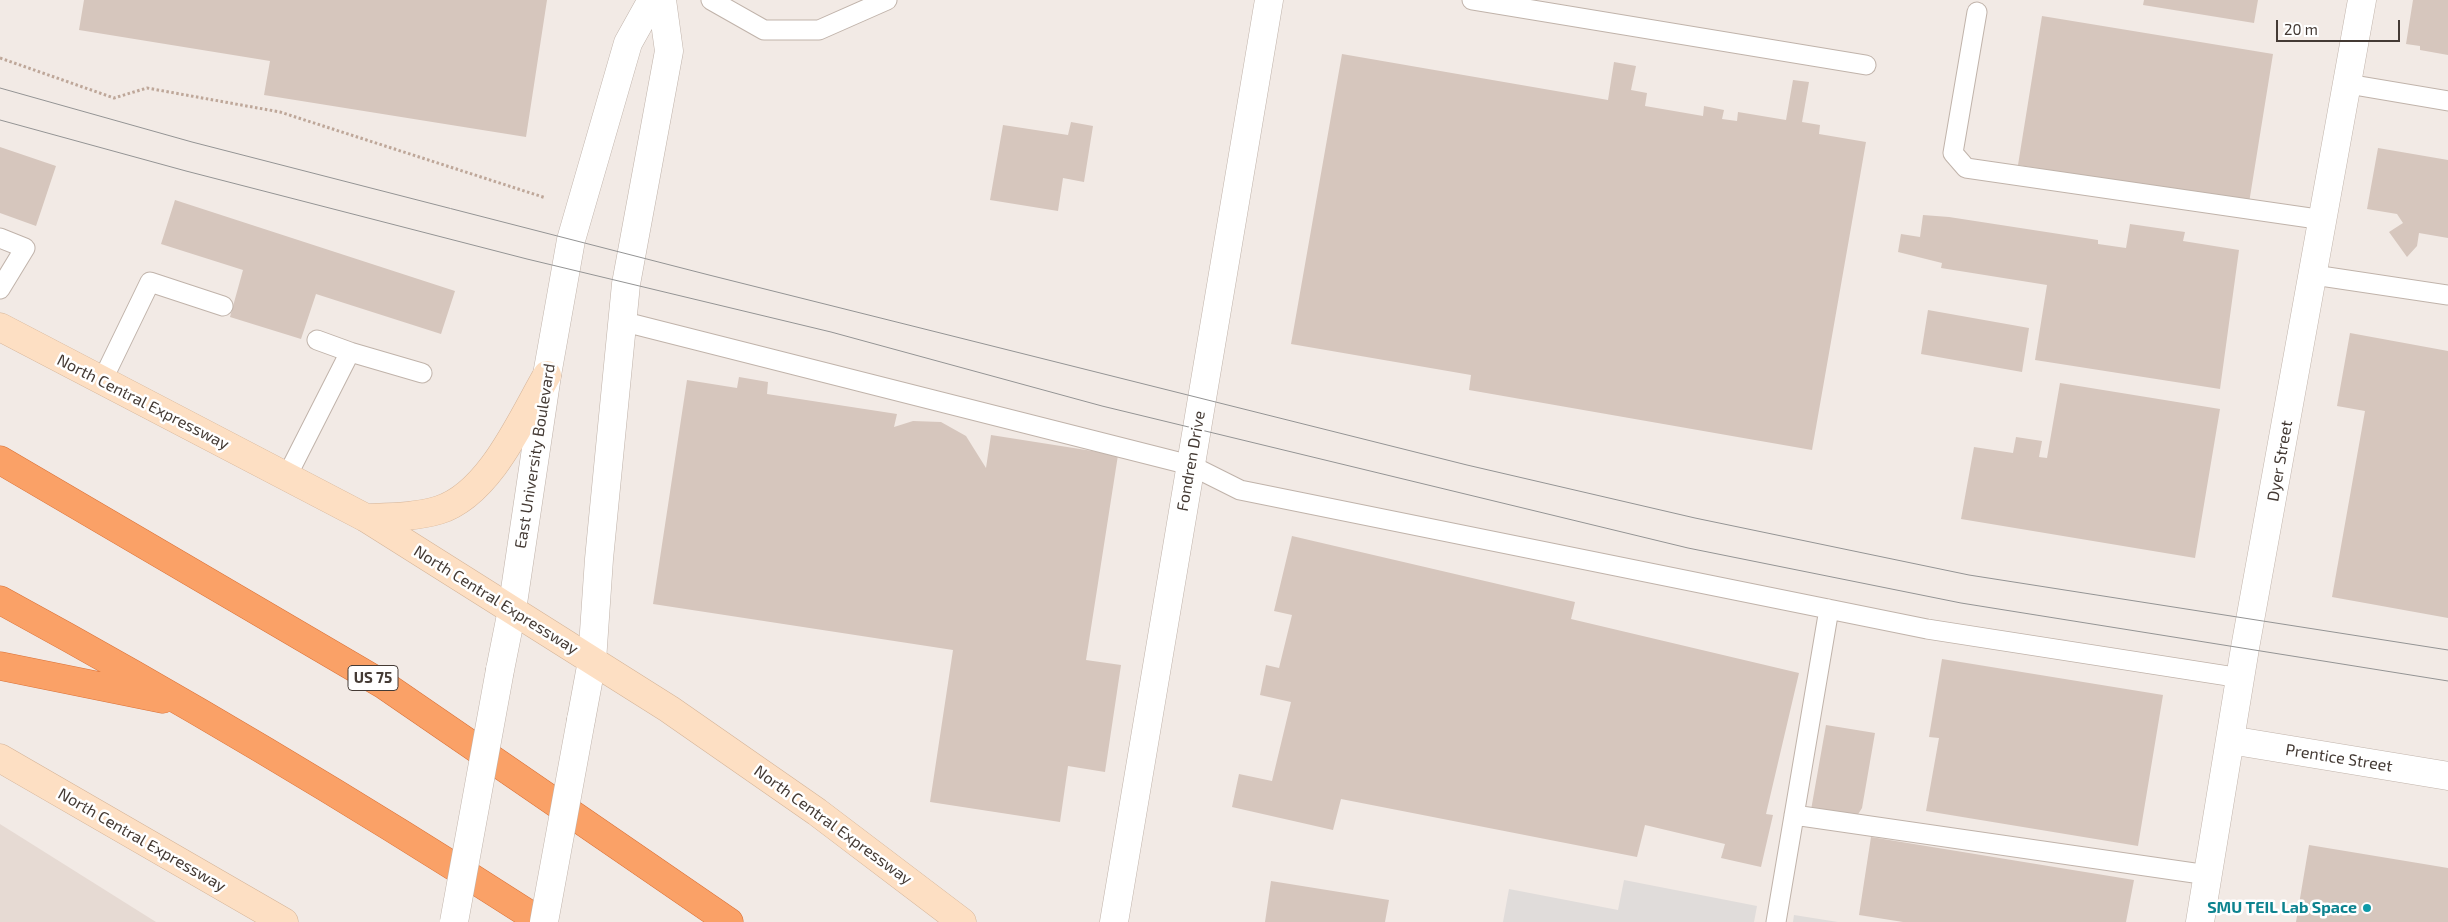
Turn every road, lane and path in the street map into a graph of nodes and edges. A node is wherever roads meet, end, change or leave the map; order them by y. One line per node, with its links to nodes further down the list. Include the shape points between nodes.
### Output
1 (652, 0): 25 (street, East University Boulevard, via 628,43 571,240)
2 (662, 0): 20 (street, via 669,50)
3 (712, 0): 4 (lane, via 764,30 819,30)
4 (887, 0)
5 (1269, 0): 28 (street, Fondren Drive)
6 (1472, 0): 10 (lane)
7 (2362, 0): 11 (street, Dyer Street)
8 (1977, 12): 14 (lane, via 1953,153 1966,168)
9 (0, 58): 13 (path, via 114,98 147,88 280,112)
10 (1866, 65)
11 (2348, 84): 12 (lane); 14 (street, Dyer Street)
12 (2448, 101)
13 (548, 198)
14 (2324, 220): 16 (street, Dyer Street)
15 (0, 238): 17 (lane, via 25,248)
16 (2314, 274): 18 (lane); 36 (street, Dyer Street)
17 (0, 290)
18 (2448, 295)
19 (223, 306): 26 (lane, via 150,282)
20 (621, 321): 28 (lane); 34 (street)
21 (0, 327): 26 (main road, North Central Expressway)
22 (317, 340): 23 (lane)
23 (350, 352): 24 (lane); 29 (lane)
24 (422, 373)
25 (547, 375): 30 (main road, via 493,468 461,499 439,510); 33 (street, East University Boulevard)
26 (102, 381): 29 (main road, North Central Expressway)
27 (0, 460): 47 (highway, US 75, via 384,685)
28 (1190, 465): 32 (lane, via 1240,490); 49 (street, Fondren Drive)
29 (286, 476): 30 (main road, North Central Expressway)
30 (366, 518): 33 (main road, North Central Expressway)
31 (0, 600): 37 (highway)
32 (1829, 609): 36 (lane, via 1927,629); 41 (lane)
33 (512, 610): 34 (main road, North Central Expressway); 44 (street, East University Boulevard, bridge)
34 (592, 661): 46 (street, bridge); 48 (main road, North Central Expressway, via 669,709 817,812)
35 (0, 666): 37 (highway)
36 (2241, 678): 38 (street, Dyer Street)
37 (186, 704): 45 (highway)
38 (2230, 740): 40 (street, Prentice Street); 42 (street, Dyer Street)
39 (0, 758): 43 (main road, North Central Expressway)
40 (2448, 776)
41 (1794, 815): 42 (lane); 50 (lane)
42 (2208, 875): 51 (street, Dyer Street)
43 (284, 922)
44 (454, 922)
45 (540, 922)
46 (544, 922)
47 (729, 922)
48 (962, 922)
49 (1114, 922)
50 (1776, 922)
51 (2200, 922)

